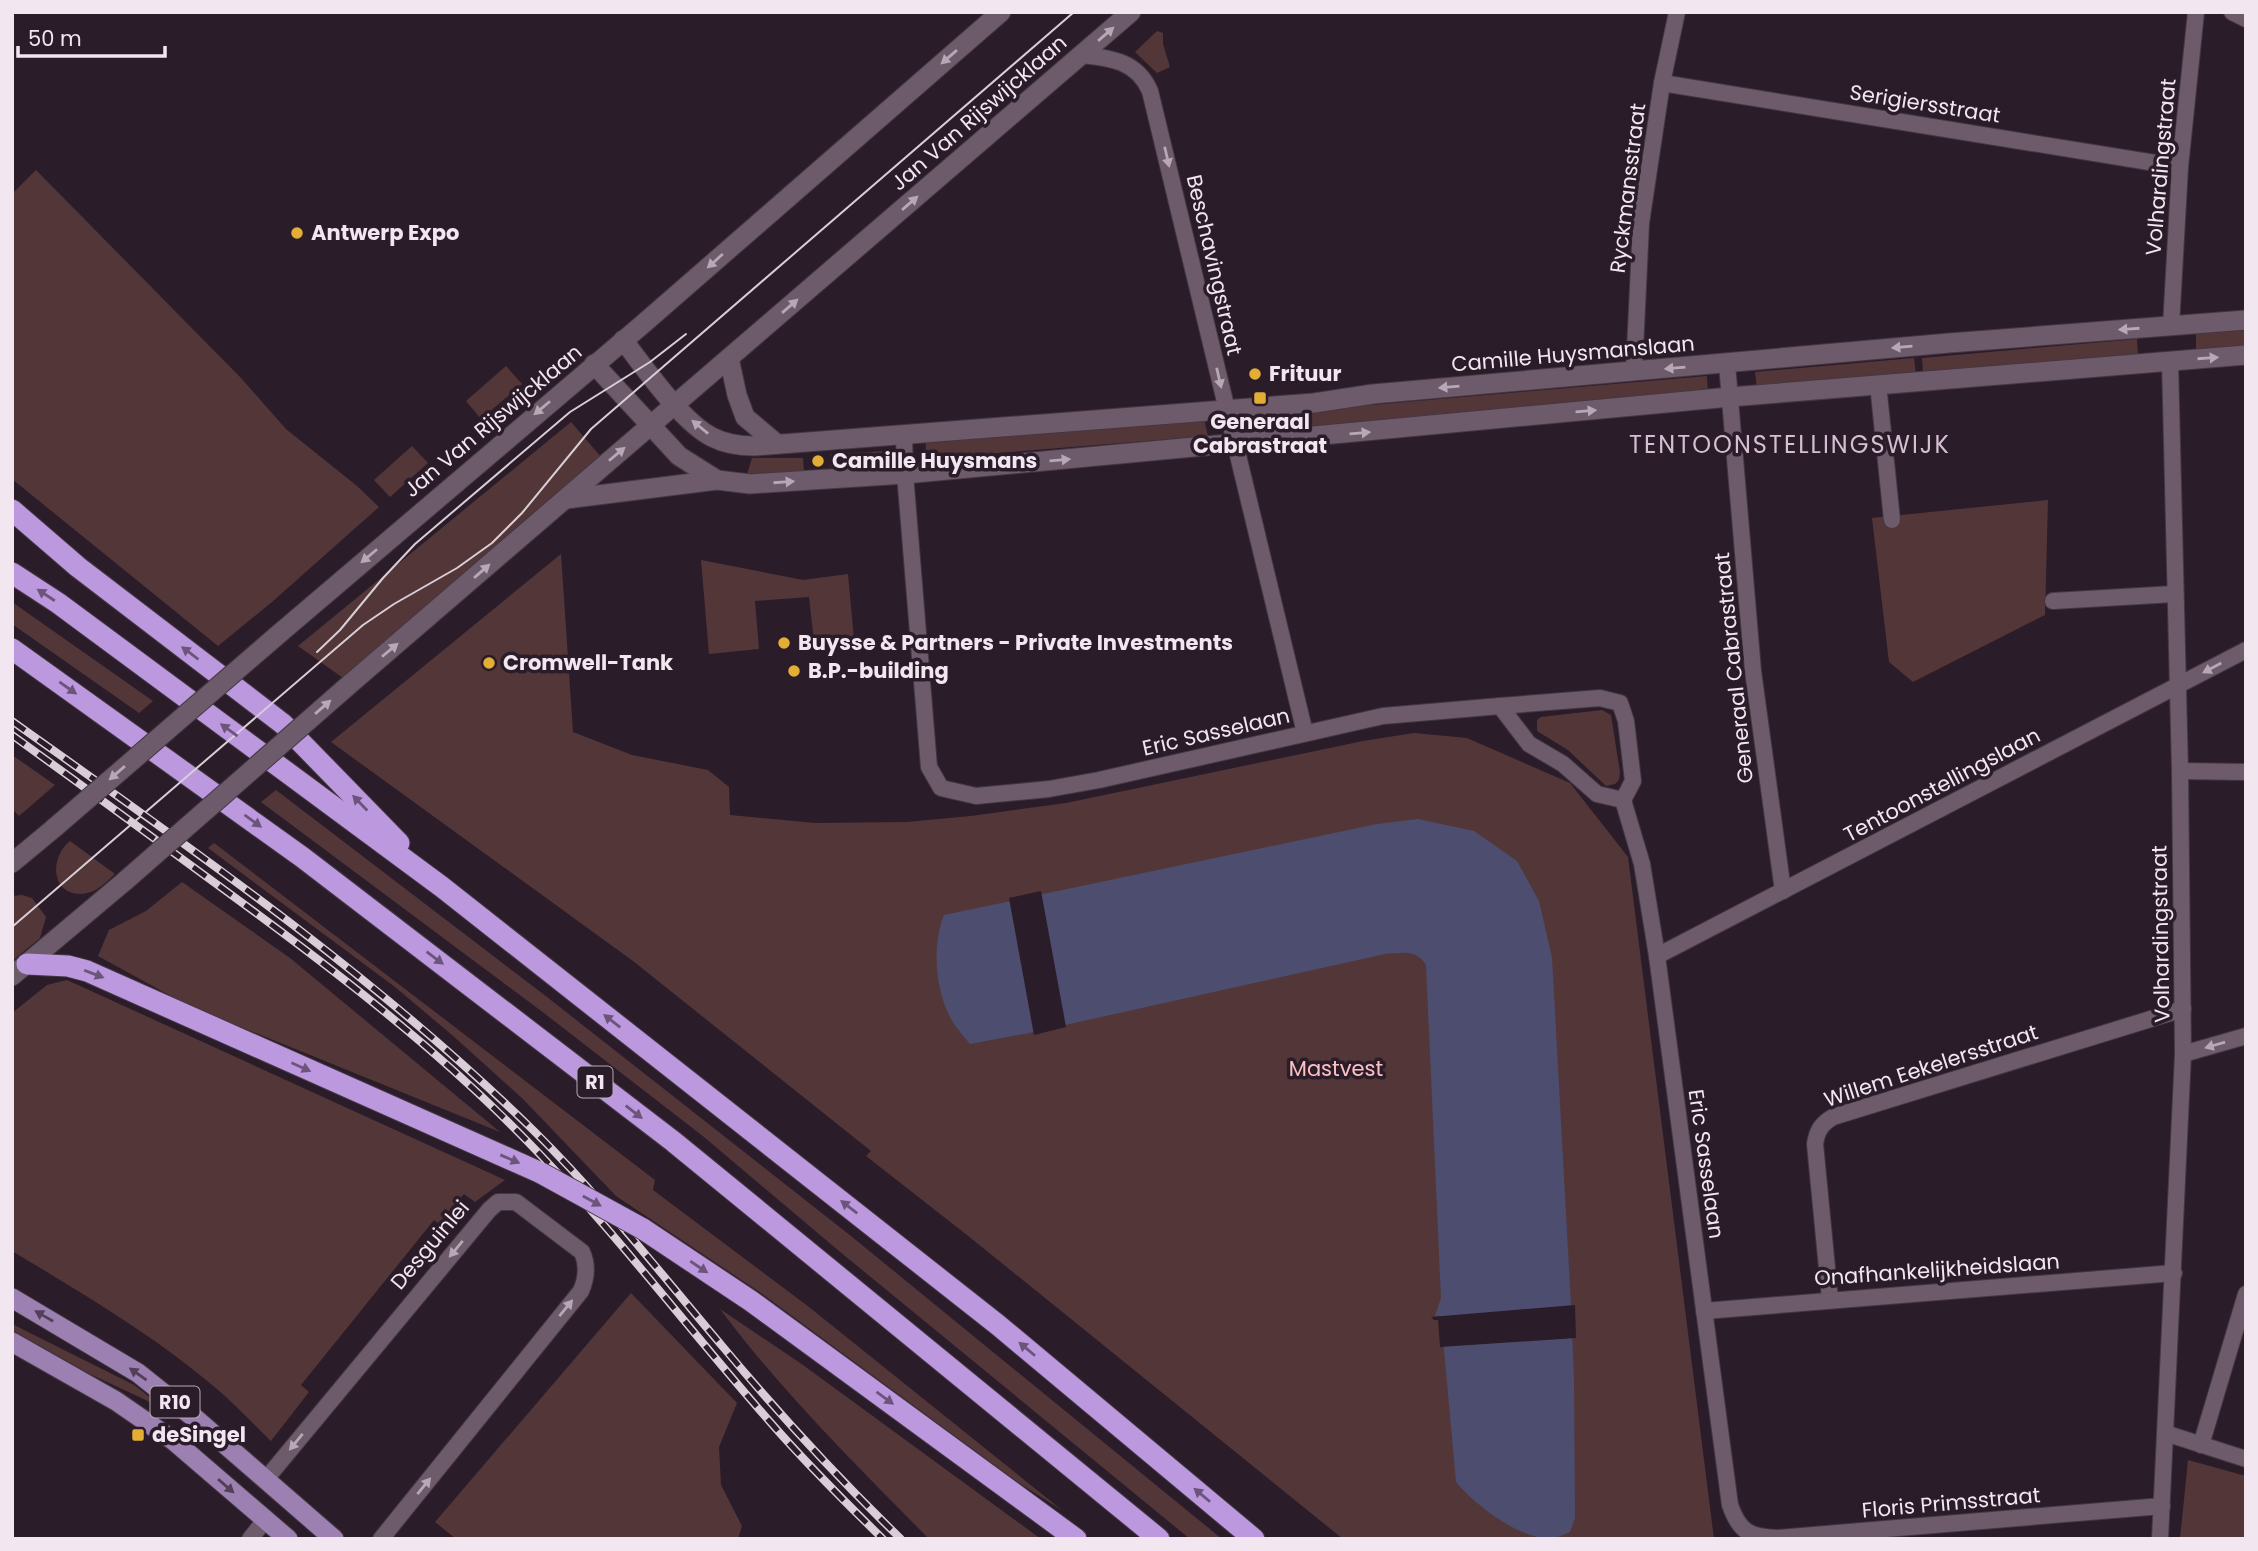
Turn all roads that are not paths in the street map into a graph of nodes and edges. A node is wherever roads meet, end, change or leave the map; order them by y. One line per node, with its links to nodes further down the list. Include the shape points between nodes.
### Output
1 (1001, 12): 12 (street, Jan Van Rijswijcklaan, one-way to 12)
2 (1131, 12): 7 (street, Jan Van Rijswijcklaan, one-way to 2)
3 (1677, 12): 8 (street, Ryckmansstraat)
4 (2196, 12): 9 (street, Volhardingstraat)
5 (2232, 12): 6 (street)
6 (2246, 19)
7 (1082, 55): 14 (street, Jan Van Rijswijcklaan, one-way to 7); 22 (street, Beschavingstraat, one-way to 22, via 1121,61 1139,73 1150,91)
8 (1662, 83): 9 (street, Serigiersstraat); 18 (street, Ryckmansstraat, via 1641,223)
9 (2180, 167): 11 (street, Volhardingstraat)
10 (2246, 320): 11 (street, Camille Huysmanslaan)
11 (2171, 326): 16 (street, Camille Huysmanslaan, one-way to 16)
12 (622, 340): 17 (street, Jan Van Rijswijcklaan); 21 (street, Camille Huysmanslaan)
13 (2246, 355): 15 (street, one-way to 13)
14 (729, 358): 21 (street, Jan Van Rijswijcklaan); 25 (street, via 745,417)
15 (2170, 361): 19 (street); 33 (street, Volhardingstraat)
16 (1727, 363): 18 (street, Camille Huysmanslaan, one-way to 18); 20 (street, Generaal Cabrastraat)
17 (594, 364): 23 (street); 43 (street, Jan Van Rijswijcklaan, one-way to 43, bridge)
18 (1634, 371): 22 (street, Camille Huysmanslaan, one-way to 22)
19 (1878, 384): 20 (street); 31 (street)
20 (1730, 397): 26 (street, one-way to 20); 45 (street, Generaal Cabrastraat, via 1753,671)
21 (675, 404): 23 (street, Jan Van Rijswijcklaan); 25 (street, Camille Huysmanslaan, one-way to 21, via 741,446 713,437)
22 (1227, 410): 24 (street, Camille Huysmanslaan); 26 (street, Beschavingstraat)
23 (650, 426): 28 (street, via 680,456); 29 (street, Jan Van Rijswijcklaan, one-way to 23)
24 (904, 435): 25 (street, Camille Huysmanslaan); 27 (street)
25 (777, 444)
26 (1234, 445): 27 (street, one-way to 26); 39 (street, Beschavingstraat)
27 (905, 474): 28 (street, one-way to 27, via 750,484); 39 (street, Eric Sasselaan, via 929,767 941,788 976,796 1049,789)
28 (717, 480): 29 (street)
29 (565, 499): 47 (street, Jan Van Rijswijcklaan, one-way to 29, bridge)
30 (12, 510): 44 (highway, one-way to 30, via 283,724 78,567)
31 (1892, 520)
32 (12, 573): 44 (highway, one-way to 32)
33 (2174, 594): 34 (street); 37 (street, Volhardingstraat)
34 (2053, 601)
35 (12, 649): 69 (highway, R1, one-way to 69, via 302,857 674,1142)
36 (2246, 650): 37 (street, Tentoonstellingslaan, one-way to 37)
37 (2177, 686): 40 (street, Volhardingstraat); 45 (street, Tentoonstellingslaan)
38 (1500, 706): 39 (street, Eric Sasselaan, via 1383,716); 42 (street, via 1529,744 1563,764 1597,794); 42 (street, Eric Sasselaan, via 1600,698 1620,703 1633,781)
39 (1305, 733)
40 (2180, 771): 41 (street); 48 (street, Volhardingstraat)
41 (2246, 772)
42 (1622, 800): 46 (street, Eric Sasselaan, via 1642,864)
43 (12, 863)
44 (442, 887): 70 (highway, one-way to 44, via 987,1316)
45 (1783, 891): 46 (street, Tentoonstellingslaan)
46 (1657, 956): 55 (street, Eric Sasselaan)
47 (20, 970): 68 (highway, one-way to 68, bridge, via 68,966 87,971 541,1172 643,1229 751,1301)
48 (2183, 1009): 50 (street, Volhardingstraat); 54 (street, Willem Eekelersstraat, via 1833,1116 1823,1123 1815,1144)
49 (2246, 1036): 50 (street, one-way to 50)
50 (2183, 1054): 51 (street, Volhardingstraat)
51 (2174, 1273): 54 (street, Onafhankelijkheidslaan); 57 (street, Volhardingstraat)
52 (2246, 1294): 58 (street)
53 (12, 1298): 60 (main road, R10, one-way to 53, via 138,1373)
54 (1830, 1299): 55 (street, Onafhankelijkheidslaan)
55 (1704, 1311): 63 (street, Eric Sasselaan, via 1730,1505)
56 (12, 1342): 62 (main road, R10, one-way to 62, via 116,1401 174,1441)
57 (2165, 1433): 58 (street); 61 (street, Volhardingstraat)
58 (2201, 1445): 59 (street)
59 (2246, 1459)
60 (266, 1479): 66 (main road, R10); 67 (street, Desguinlei, one-way to 60, via 585,1282 582,1252 516,1202 498,1202 489,1210)
61 (2161, 1506): 63 (street, Floris Primsstraat, via 1777,1538); 71 (street, Volhardingstraat)
62 (265, 1520): 64 (street); 65 (main road, R10)
63 (1746, 1532)
64 (250, 1539)
65 (288, 1539)
66 (334, 1539)
67 (381, 1539)
68 (1076, 1539)
69 (1159, 1539)
70 (1254, 1539)
71 (2160, 1539)

